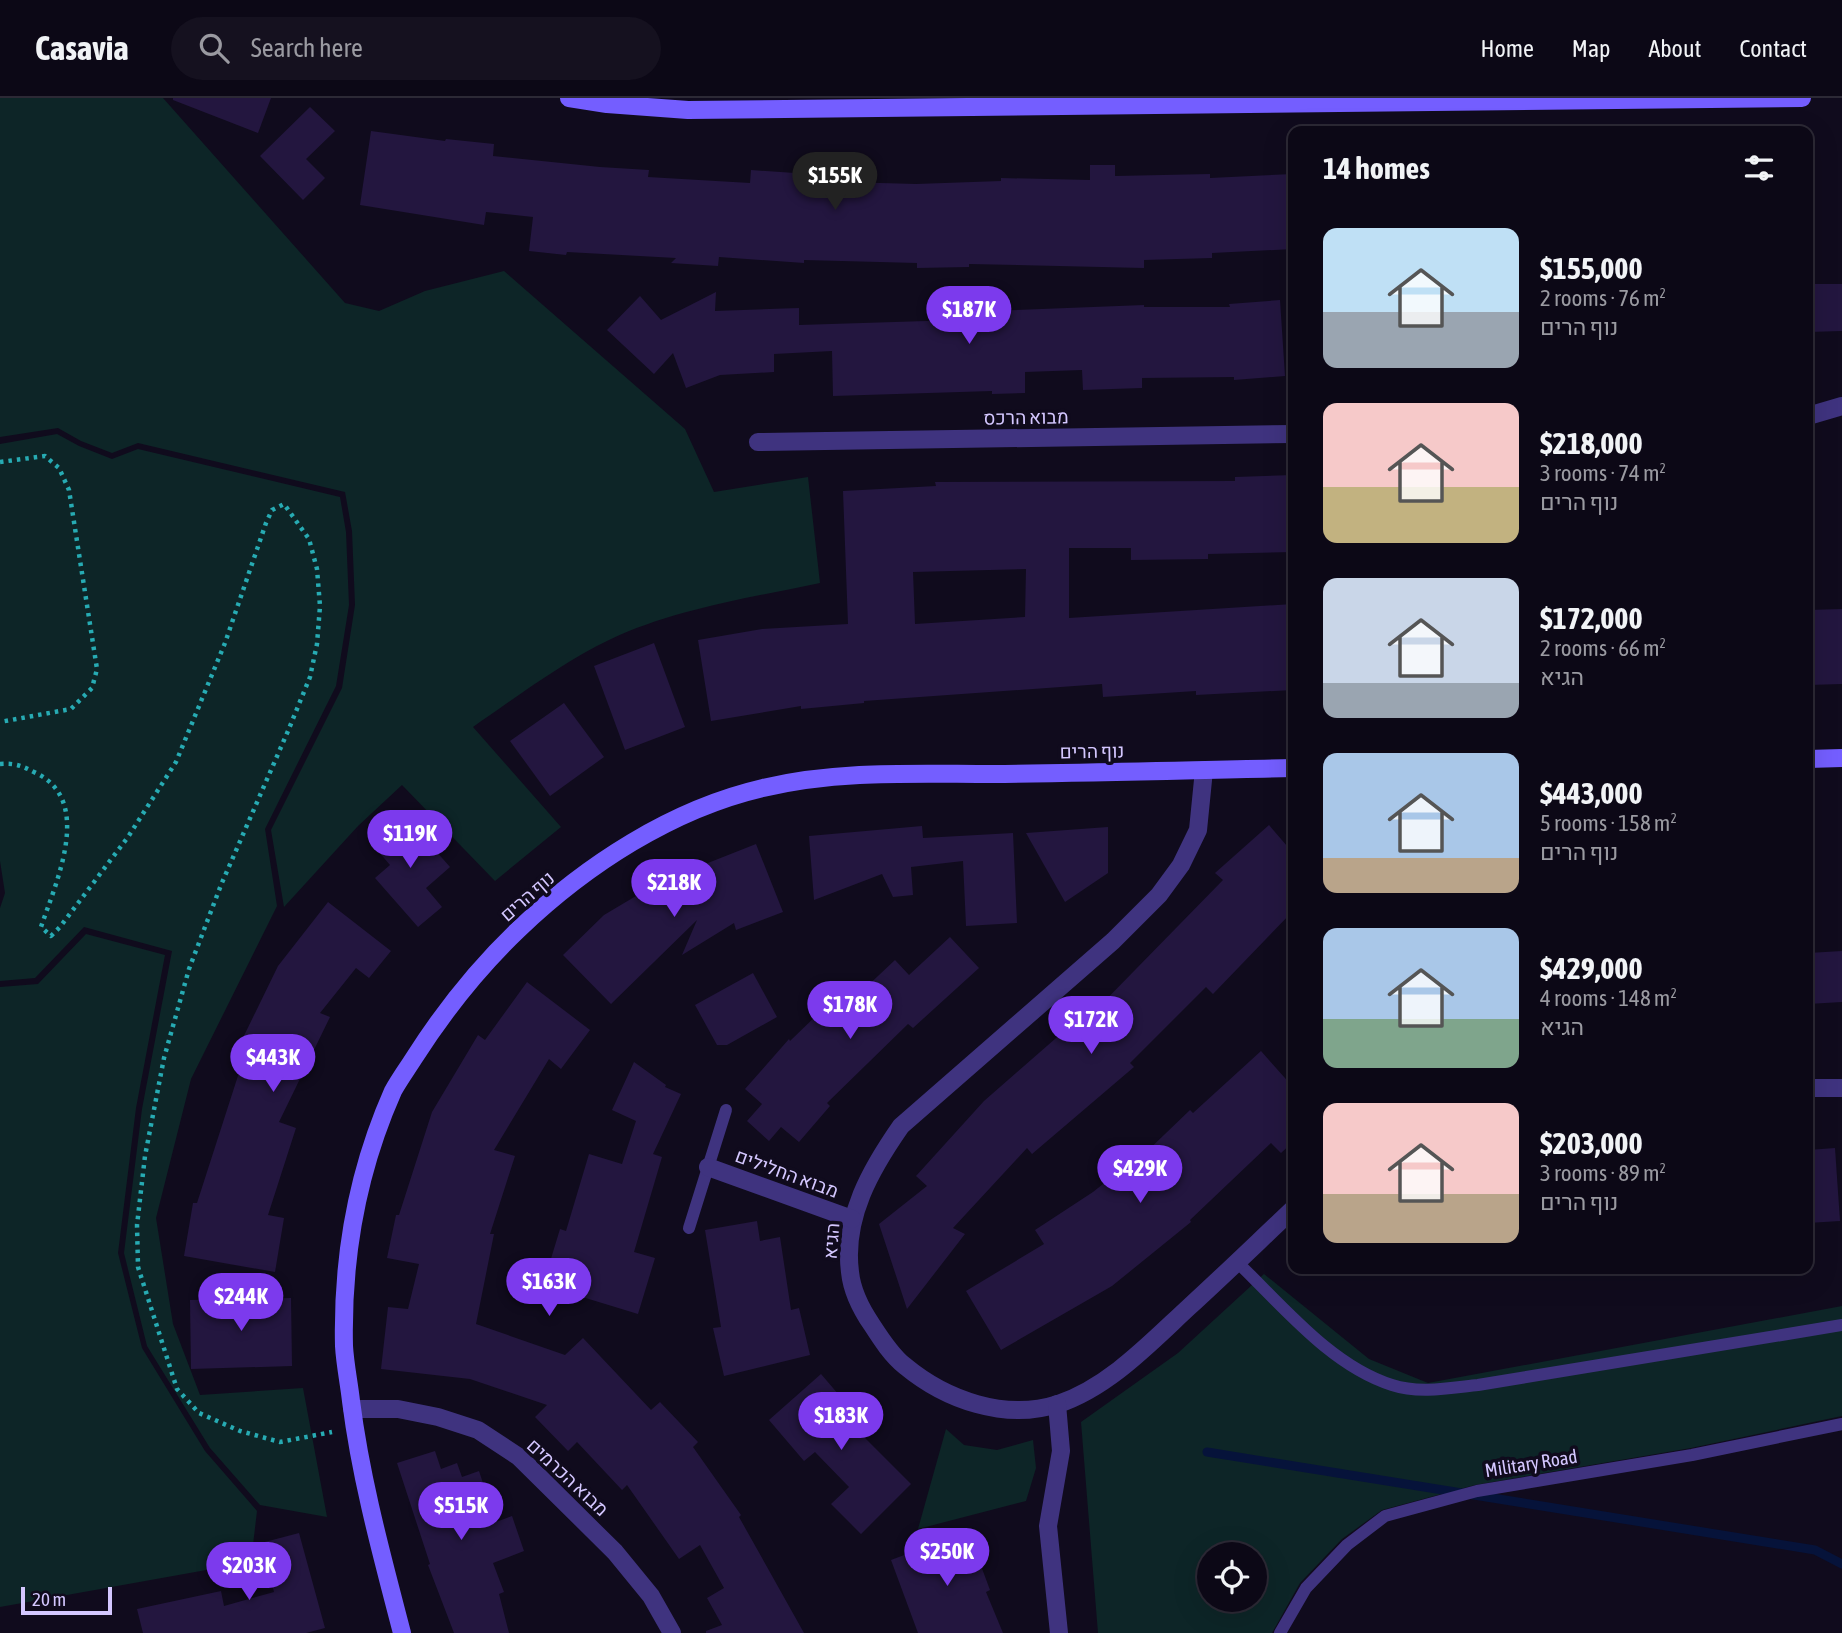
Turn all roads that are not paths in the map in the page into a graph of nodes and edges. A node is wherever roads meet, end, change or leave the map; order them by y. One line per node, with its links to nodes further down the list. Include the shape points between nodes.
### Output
1 (569, 98): 3 (street, via 688,110)
2 (1802, 98): 3 (street)
3 (871, 103)
4 (1842, 406): 5 (street)
5 (1813, 415)
6 (1288, 434): 7 (street, מבוא הרכס)
7 (758, 442)
8 (1842, 758): 9 (street)
9 (1813, 759)
10 (1288, 768): 11 (street, נוף הרים)
11 (1204, 770): 17 (street, הגיא, via 1198,830 1159,895 1113,941 901,1126 875,1164); 22 (street, נוף הרים, via 902,773 763,788 702,808 601,862 548,902 490,959 445,1014 394,1089 355,1204 348,1257 344,1349)
12 (1813, 1088): 13 (street)
13 (1842, 1088)
14 (726, 1110): 15 (lane)
15 (708, 1167): 17 (street, מבוא החלילים); 18 (lane)
16 (1288, 1214): 19 (street, הגיא)
17 (852, 1219): 21 (street, הגיא, via 850,1272 859,1306 903,1365 971,1403 1017,1410)
18 (689, 1228)
19 (1237, 1262): 20 (lane, via 1332,1353 1392,1385 1423,1390); 21 (street, הגיא, via 1144,1349 1102,1382)
20 (1842, 1325)
21 (1057, 1404): 26 (street, via 1061,1451 1048,1526)
22 (352, 1409): 24 (street, נוף הרים, via 364,1484); 25 (street, מבוא הכרמים, via 398,1409 438,1417 478,1430 519,1457 615,1552 651,1596)
23 (1842, 1424): 27 (lane, Military Road, via 1477,1491 1385,1517 1347,1545 1306,1588)
24 (402, 1633)
25 (672, 1633)
26 (1059, 1633)
27 (1280, 1633)

